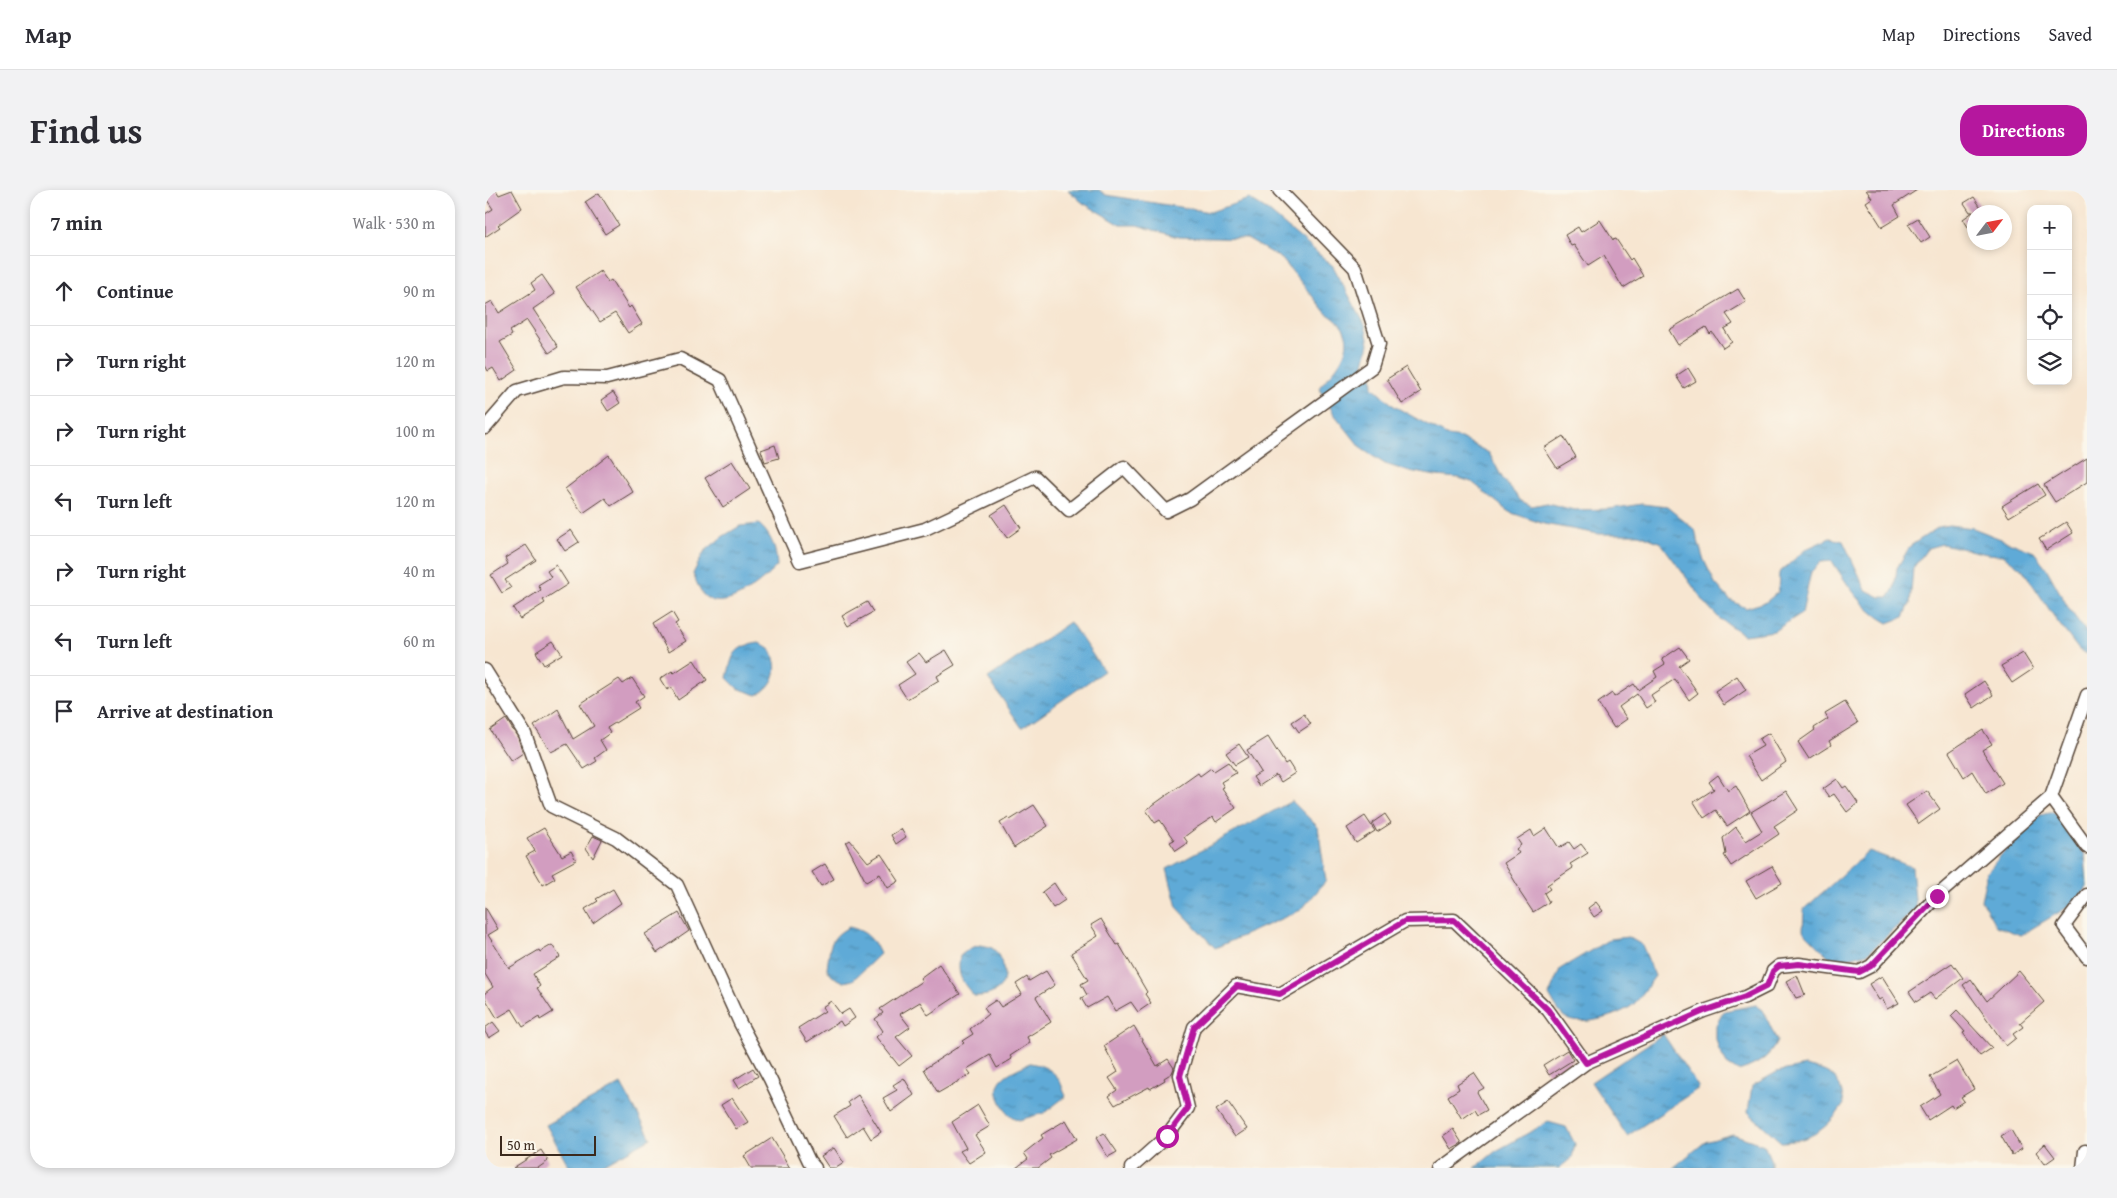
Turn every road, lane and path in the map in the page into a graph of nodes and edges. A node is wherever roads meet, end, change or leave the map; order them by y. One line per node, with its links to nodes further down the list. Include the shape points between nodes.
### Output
1 (1279, 190): 2 (street, via 1355,268 1379,344 1372,367 1190,499 1166,511 1123,467 1069,510 1035,476 925,529 800,561 721,380 679,359 607,378 564,377 517,392)
2 (485, 428)
3 (485, 670): 11 (street, via 525,734 551,806 616,838 677,885 741,1023)
4 (2087, 695): 5 (street)
5 (2051, 797): 6 (street); 9 (street, via 1937,896 1871,966 1859,972 1799,964 1779,966 1773,971 1767,986)
6 (2087, 847)
7 (2087, 895): 8 (street, via 2064,926)
8 (2087, 958)
9 (1586, 1063): 12 (street, via 1548,1010 1454,920 1405,921 1280,994 1237,986 1194,1027 1180,1076 1188,1108 1167,1136); 13 (street)
10 (2087, 1152): 14 (street)
11 (815, 1168)
12 (1131, 1168)
13 (1441, 1168)
14 (2083, 1168)

